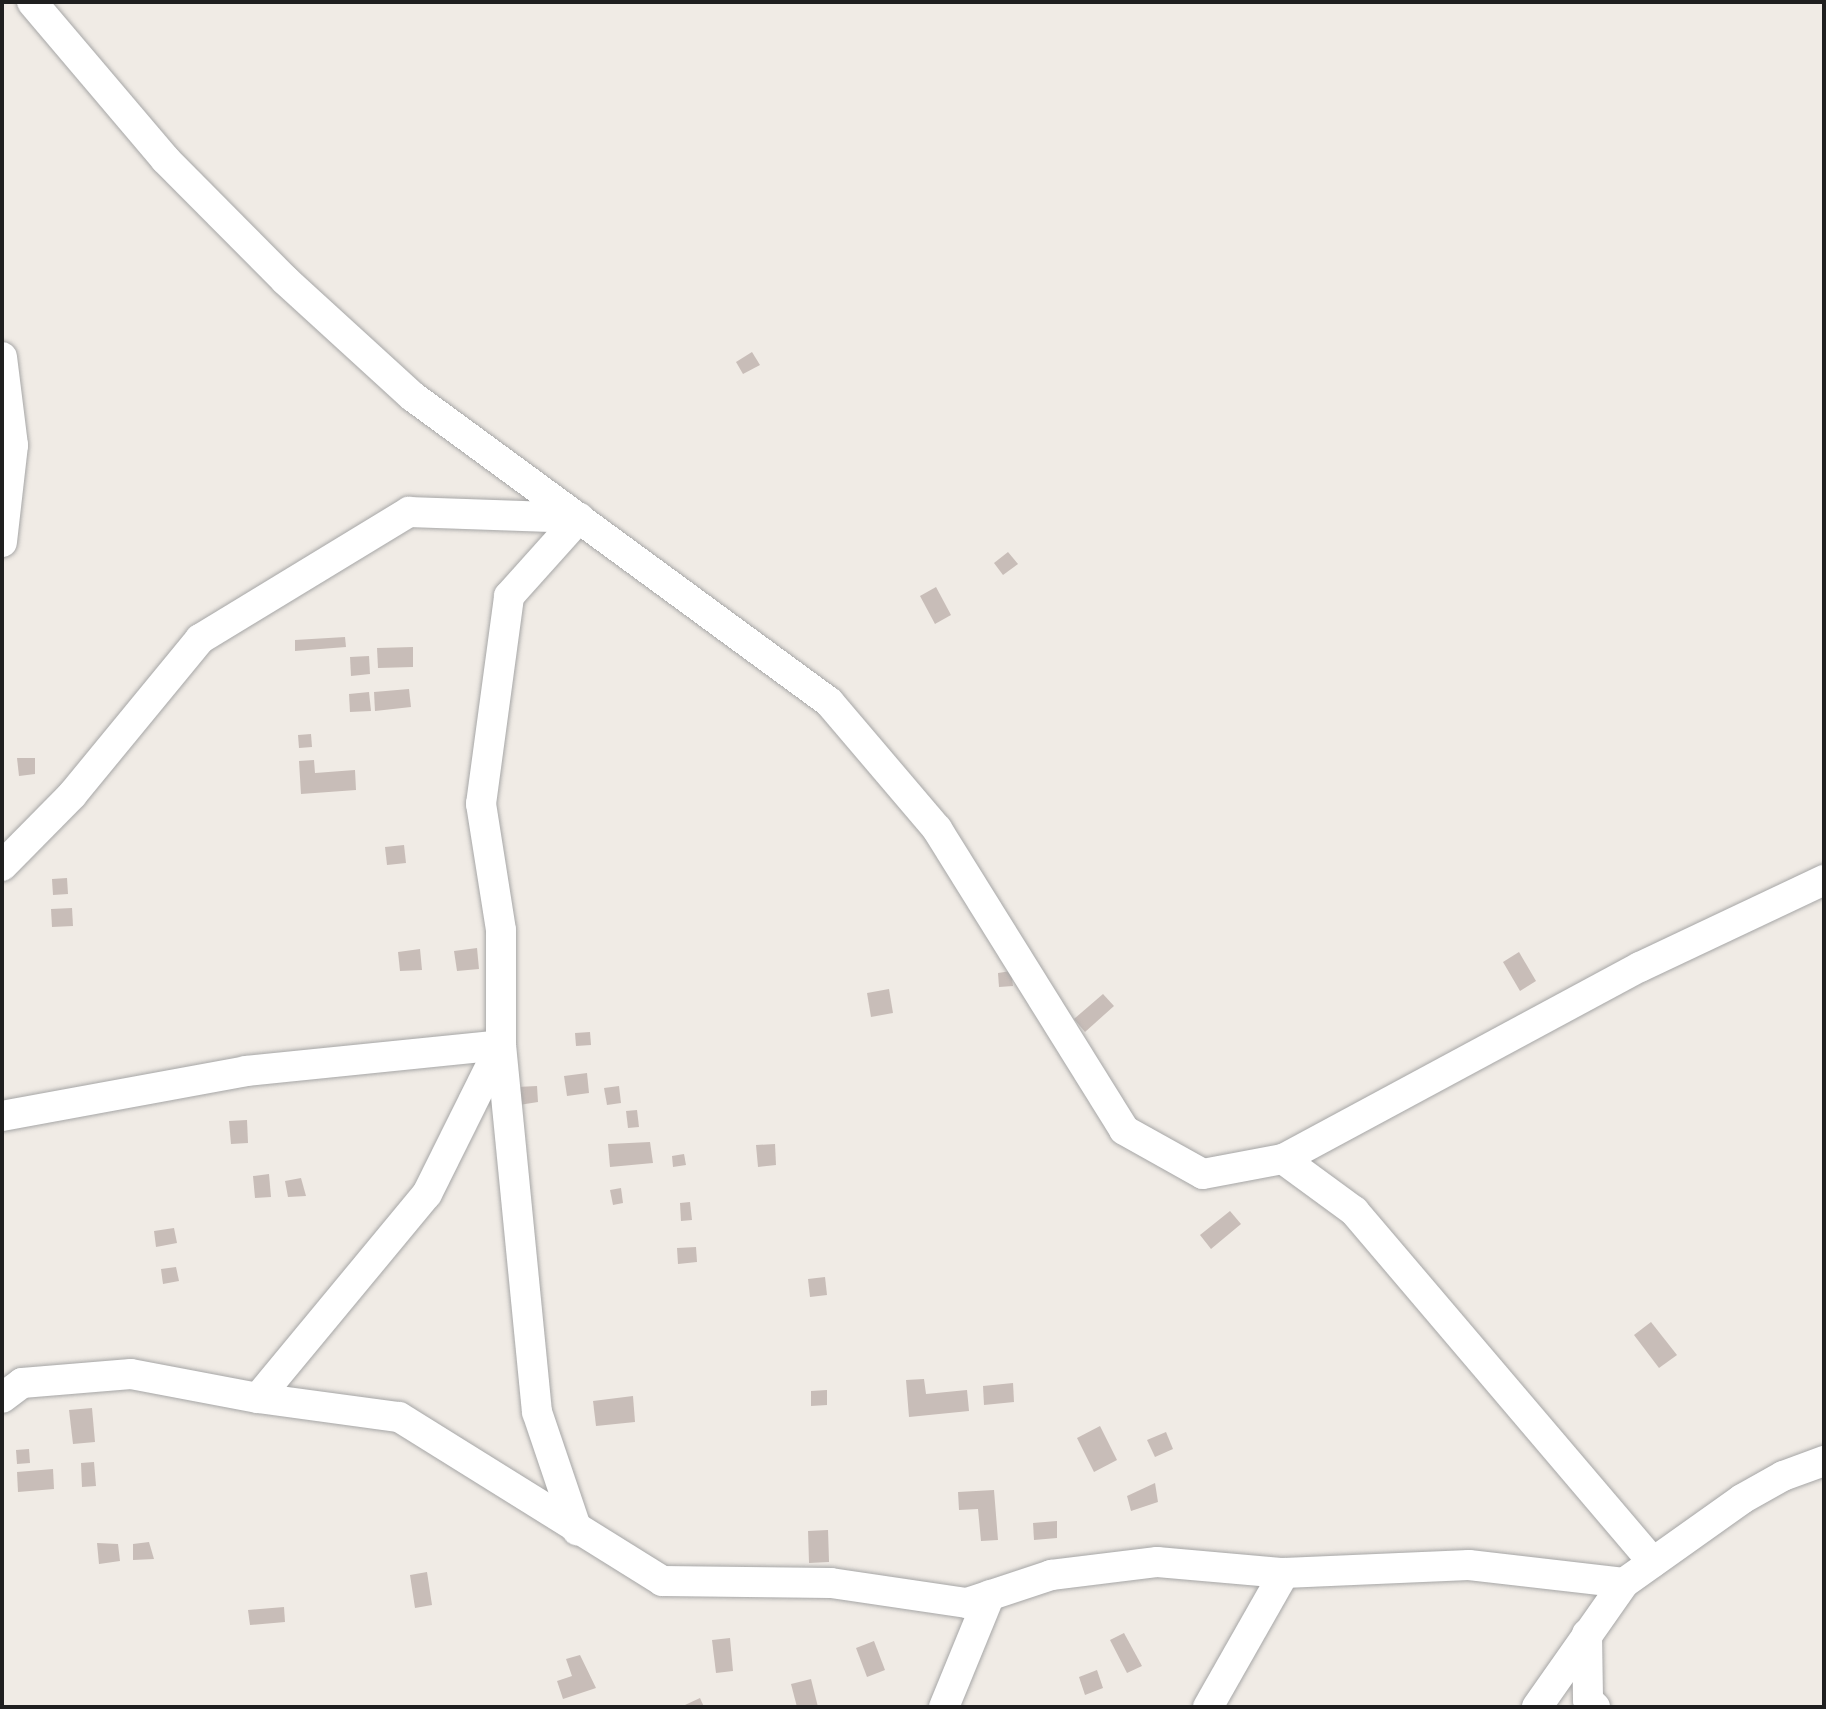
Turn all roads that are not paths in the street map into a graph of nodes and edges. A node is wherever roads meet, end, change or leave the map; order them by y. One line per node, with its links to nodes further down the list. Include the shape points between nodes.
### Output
1 (32, 2): 3 (street, via 166,159 285,280 412,396)
2 (2, 357): 4 (street, via 13,444)
3 (579, 518): 5 (street, via 409,512 200,639 72,795); 7 (street, via 509,597 481,804 501,930); 9 (street, via 830,702 937,829 1124,1130 1203,1174)
4 (2, 542)
5 (2, 866)
6 (1824, 880): 9 (street, via 1640,967)
7 (501, 1045): 8 (street, via 246,1071); 11 (street, via 427,1194); 13 (street, via 537,1412)
8 (2, 1116)
9 (1283, 1159): 14 (street, via 1354,1211)
10 (2, 1398): 11 (street, via 22,1383 131,1374)
11 (258, 1398): 13 (street, via 399,1417)
12 (1824, 1461): 14 (street, via 1783,1476 1742,1499)
13 (577, 1530): 17 (street, via 662,1581 831,1583 967,1603)
14 (1653, 1562): 16 (street)
15 (1284, 1573): 16 (street, via 1469,1565); 17 (street, via 1157,1562 1051,1575); 20 (street)
16 (1624, 1583): 18 (street)
17 (989, 1595): 19 (street)
18 (1587, 1634): 21 (street); 22 (street, via 1588,1700)
19 (943, 1706)
20 (1208, 1707)
21 (1537, 1707)
22 (1595, 1707)

